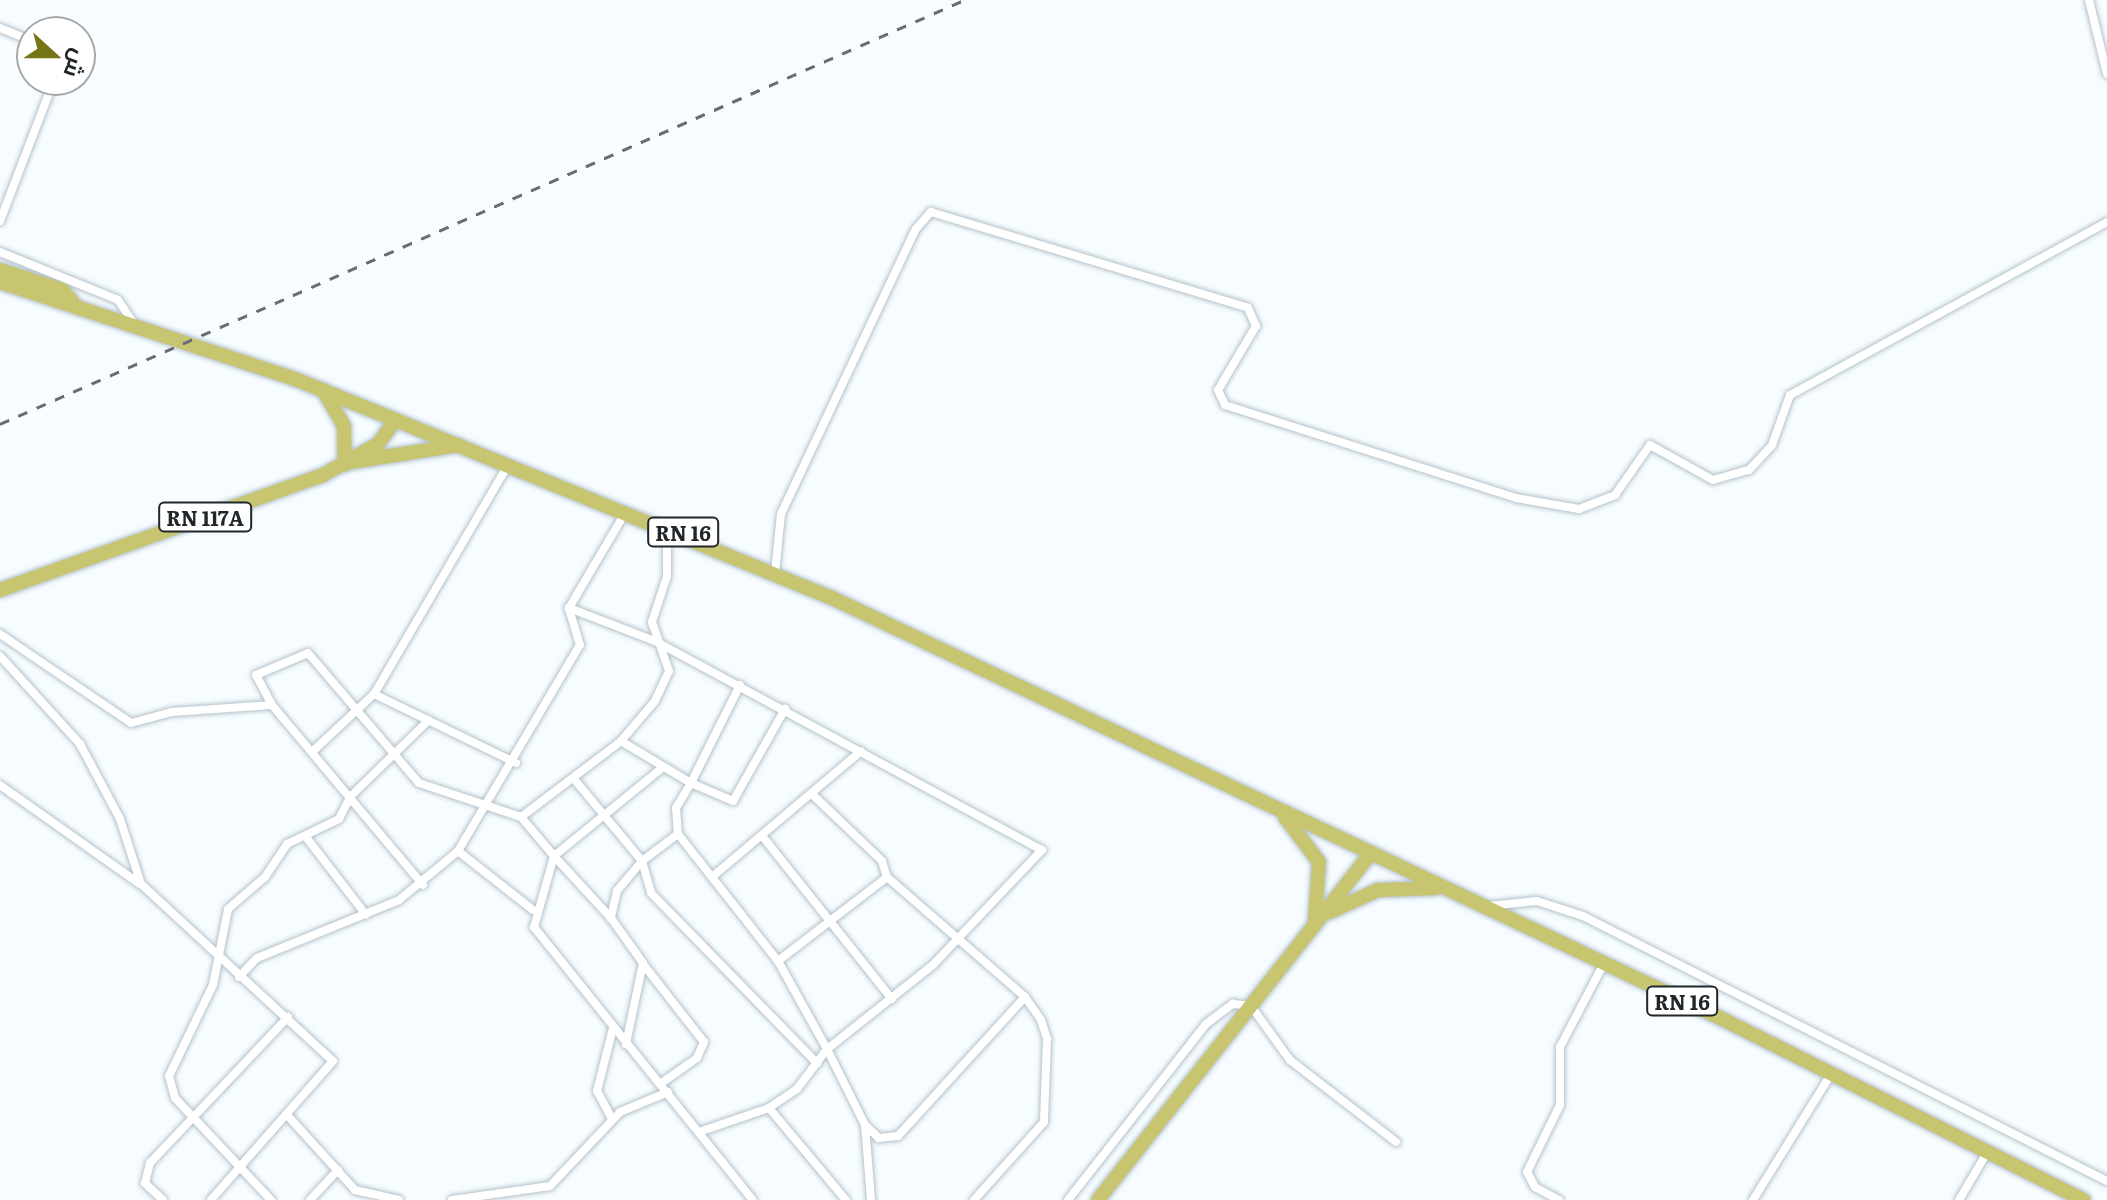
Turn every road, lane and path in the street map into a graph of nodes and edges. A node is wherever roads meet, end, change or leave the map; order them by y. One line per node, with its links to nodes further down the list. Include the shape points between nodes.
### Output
1 (2089, 0): 2 (street)
2 (2107, 74)
3 (48, 96): 4 (street)
4 (0, 221)
5 (2107, 222): 18 (street, via 1790,395 1764,456 1733,479 1713,480 1650,445 1615,495 1579,509 1516,498 1225,405 1218,390 1256,326 1248,308 931,212 916,229 781,514)
6 (0, 252): 10 (street, via 118,300)
7 (0, 270): 9 (main road, RN 16, via 62,290)
8 (0, 282): 9 (main road, RN 16)
9 (72, 301): 10 (main road, RN 16)
10 (133, 322): 11 (main road, RN 16)
11 (323, 389): 12 (main road, RN 16); 14 (main road, via 344,426)
12 (395, 421): 13 (main road, RN 16); 14 (main road, RN 117A, via 385,438)
13 (459, 445): 14 (main road); 15 (main road, RN 16)
14 (348, 463): 19 (main road, RN 117A)
15 (508, 464): 16 (main road, RN 16); 25 (street)
16 (627, 510): 17 (main road, RN 16); 20 (street)
17 (667, 525): 18 (main road, RN 16); 22 (street, via 668,567 655,602)
18 (775, 573): 42 (main road, RN 16)
19 (0, 590)
20 (569, 608): 22 (street); 34 (street, via 580,645)
21 (0, 634): 26 (street, via 131,723)
22 (655, 641): 24 (street); 30 (street, via 669,671)
23 (0, 656): 54 (street, via 80,744 120,819)
24 (740, 685): 27 (street); 37 (street)
25 (374, 694): 28 (street); 29 (street)
26 (272, 705): 28 (street, via 256,675 303,652); 32 (street)
27 (785, 709): 31 (street); 37 (street, via 733,801)
28 (354, 712): 32 (street); 33 (street)
29 (429, 720): 33 (street); 34 (street)
30 (621, 741): 35 (street); 36 (street)
31 (861, 751): 39 (street); 63 (street, via 1042,850)
32 (312, 752): 40 (street)
33 (391, 756): 40 (street); 41 (street, via 437,793)
34 (516, 763): 41 (street)
35 (663, 767): 37 (street); 43 (street)
36 (574, 779): 43 (street); 44 (street)
37 (691, 783): 45 (street, via 676,808)
38 (0, 785): 54 (street)
39 (814, 796): 47 (street); 53 (street, via 882,861)
40 (350, 797): 46 (street, via 339,819); 55 (street)
41 (492, 803): 44 (street); 48 (street)
42 (1276, 808): 49 (main road, RN 16); 62 (main road, via 1319,862 1322,891)
43 (603, 812): 50 (street); 51 (street)
44 (521, 817): 50 (street)
45 (678, 834): 51 (street); 52 (street)
46 (306, 837): 59 (street); 64 (street, via 287,844 265,877 228,909)
47 (763, 837): 52 (street); 61 (street)
48 (458, 851): 55 (street); 58 (street)
49 (1371, 853): 56 (main road, RN 16); 62 (main road)
50 (554, 856): 58 (street); 60 (street)
51 (642, 861): 60 (street, via 617,891); 76 (street, via 651,893)
52 (712, 877): 65 (street)
53 (887, 877): 61 (street); 63 (street)
54 (141, 884): 64 (street)
55 (423, 885): 59 (street)
56 (1443, 888): 57 (main road, RN 16); 62 (main road, via 1378,890)
57 (1483, 907): 67 (main road, RN 16); 90 (street, via 1537,901 1583,916)
58 (533, 910): 73 (street, via 534,927)
59 (366, 915): 68 (street, via 257,958)
60 (611, 918): 66 (street)
61 (826, 924): 65 (street); 70 (street)
62 (1313, 925): 71 (main road)
63 (955, 941): 69 (street); 70 (street)
64 (216, 959): 68 (street); 82 (street, via 211,990 168,1080)
65 (778, 961): 75 (street)
66 (643, 963): 74 (street); 78 (street, via 704,1042 697,1058)
67 (1603, 965): 77 (main road, RN 16); 105 (street, via 1560,1047 1560,1105 1527,1172 1535,1187)
68 (239, 977): 72 (street)
69 (1025, 997): 84 (street, via 898,1136 879,1138); 102 (street, via 1047,1039 1044,1122)
70 (892, 999): 75 (street)
71 (1251, 1006): 86 (street, via 1290,1060); 103 (street, via 1233,1004 1206,1024); 104 (main road)
72 (288, 1017): 81 (street, via 333,1064); 82 (street)
73 (613, 1028): 74 (street); 83 (street, via 597,1091)
74 (626, 1044): 78 (street)
75 (827, 1049): 76 (street); 84 (street)
76 (817, 1063): 80 (street)
77 (1831, 1074): 87 (main road, RN 16); 106 (street)
78 (660, 1084): 79 (street)
79 (668, 1092): 83 (street); 85 (street)
80 (769, 1108): 85 (street); 92 (street)
81 (288, 1116): 88 (street); 89 (street)
82 (194, 1117): 88 (street); 93 (street, via 145,1173)
83 (612, 1119): 99 (street, via 550,1186)
84 (865, 1125): 101 (street)
85 (702, 1131): 100 (street)
86 (1396, 1142)
87 (1988, 1151): 107 (street); 108 (main road, RN 16)
88 (238, 1167): 94 (street); 95 (street)
89 (338, 1170): 91 (street); 96 (street)
90 (2107, 1181)
91 (355, 1190): 97 (street); 98 (street)
92 (842, 1199)
93 (163, 1200)
94 (211, 1200)
95 (271, 1200)
96 (310, 1200)
97 (355, 1200)
98 (399, 1200)
99 (452, 1200)
100 (753, 1200)
101 (871, 1200)
102 (974, 1200)
103 (1068, 1200)
104 (1098, 1200)
105 (1559, 1200)
106 (1753, 1200)
107 (1959, 1200)
108 (2084, 1200)

